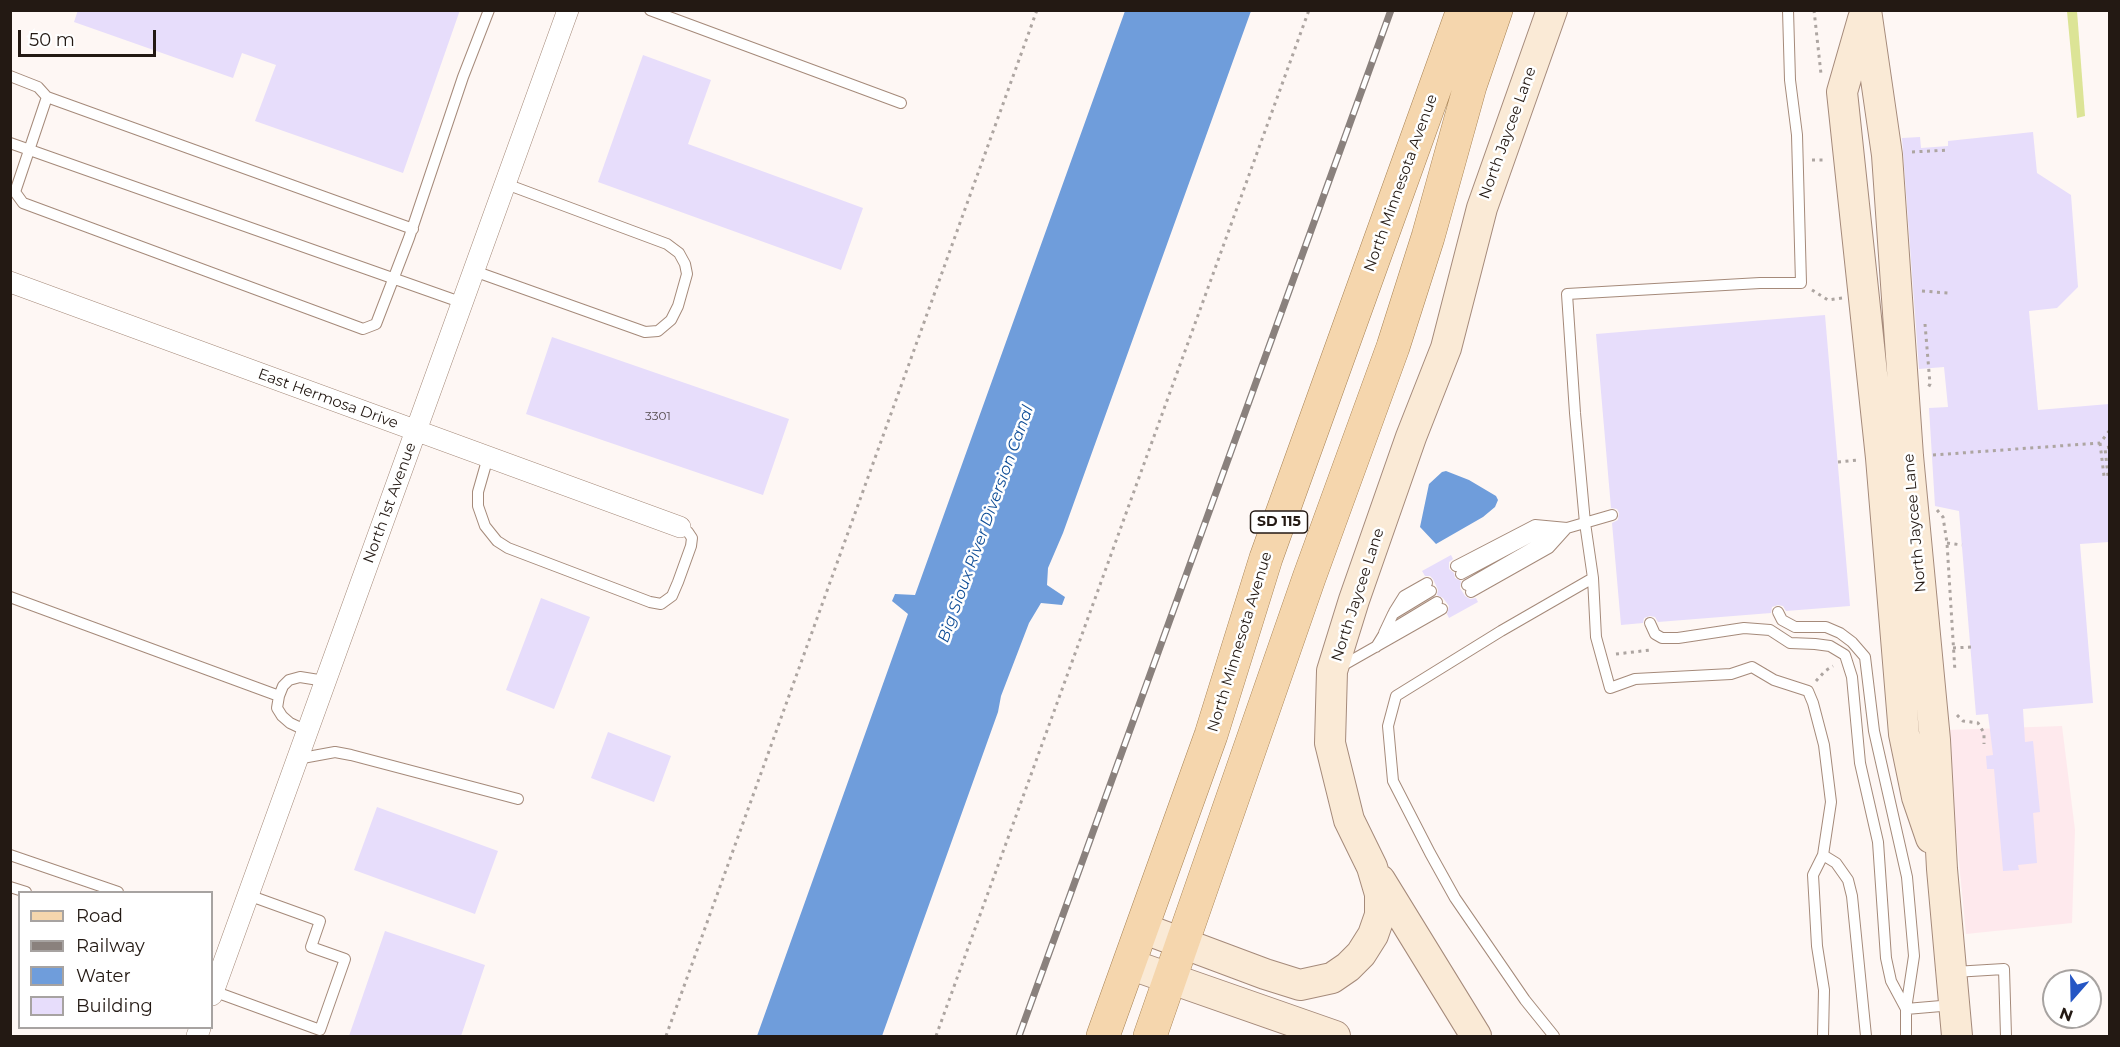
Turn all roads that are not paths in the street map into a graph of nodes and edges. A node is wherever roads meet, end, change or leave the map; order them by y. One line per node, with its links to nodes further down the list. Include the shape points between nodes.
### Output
1 (489, 10): 17 (lane)
2 (568, 10): 14 (street, North 1st Avenue)
3 (651, 10): 11 (lane)
4 (1463, 10): 48 (main road, North Minnesota Avenue / SD 115, via 1266,558 1211,735)
5 (1496, 10): 49 (main road, SD 115, via 1393,347)
6 (1552, 10): 37 (main road, North Jaycee Lane, via 1485,198 1446,348 1411,437)
7 (1788, 10): 25 (lane, via 1790,80 1797,135 1801,283 1567,294)
8 (1866, 10): 52 (main road, North Jaycee Lane, via 1887,154)
9 (10, 76): 10 (lane, via 38,87)
10 (47, 97): 13 (lane); 17 (lane)
11 (901, 103)
12 (10, 143): 13 (lane)
13 (29, 151): 15 (lane); 19 (lane)
14 (506, 184): 18 (street, North 1st Avenue); 18 (lane, via 667,244 679,253 687,274 678,306 671,320 658,331 645,332)
15 (15, 192): 16 (lane); 19 (lane, via 23,203 363,329 376,324)
16 (10, 204)
17 (412, 229): 19 (lane)
18 (474, 271): 21 (street, North 1st Avenue)
19 (394, 279): 21 (lane)
20 (10, 282): 22 (street, East Hermosa Drive)
21 (463, 303): 22 (street, North 1st Avenue)
22 (416, 431): 23 (street, East Hermosa Drive); 38 (street, North 1st Avenue)
23 (488, 457): 26 (street, East Hermosa Drive); 26 (lane, via 478,506 485,526 497,541 650,602 662,604 672,596 678,582 692,538)
24 (1611, 515): 25 (lane)
25 (1585, 523): 27 (lane); 29 (lane)
26 (680, 526)
27 (1567, 528): 28 (lane, via 1536,534); 31 (lane)
28 (1459, 570)
29 (1593, 578): 44 (lane, via 1596,637 1611,688 1635,679 1731,674 1752,667 1774,680 1808,691 1824,745 1831,802); 62 (lane, via 1396,696 1388,726 1394,781 1430,853 1455,898 1524,1000)
30 (1429, 587): 35 (lane, via 1393,614)
31 (1469, 589)
32 (10, 597): 39 (lane)
33 (1778, 612): 57 (lane, via 1782,620 1795,627 1826,627 1840,633 1865,657 1874,731 1908,876 1914,956)
34 (1650, 623): 57 (lane, via 1662,638 1744,628 1770,630 1790,643 1830,646 1845,655 1852,677 1860,763 1878,842 1886,958 1891,981)
35 (1383, 634): 36 (lane); 36 (lane, via 1439,606)
36 (1375, 648): 37 (lane)
37 (1332, 671): 45 (main road, North Jaycee Lane, via 1330,743 1349,820)
38 (326, 681): 39 (lane, via 300,677 289,680); 40 (street, North 1st Avenue)
39 (279, 696): 40 (lane, via 282,716)
40 (307, 731): 41 (street, North 1st Avenue)
41 (297, 759): 42 (lane, via 335,752); 47 (street, North 1st Avenue)
42 (518, 799)
43 (10, 855): 46 (lane)
44 (1823, 855): 63 (lane, via 1814,874 1817,946 1824,990); 64 (lane, via 1836,863 1850,888)
45 (1372, 867): 49 (main road, North Jaycee Lane, via 1380,894 1380,915 1361,954 1332,978 1299,985); 61 (main road)
46 (115, 891)
47 (248, 895): 50 (street, North 1st Avenue); 55 (lane, via 320,921 311,947 345,959 320,1030)
48 (1142, 928): 49 (main road, North Jaycee Lane); 51 (main road, North Minnesota Avenue / SD 115)
49 (1183, 944): 53 (main road, SD 115)
50 (218, 960): 54 (street, North 1st Avenue)
51 (1129, 964): 53 (main road); 58 (main road, North Minnesota Avenue / SD 115)
52 (1952, 972): 56 (main road, North Jaycee Lane); 67 (lane, via 2004,969)
53 (1170, 979): 59 (main road, SD 115); 60 (main road)
54 (213, 988)
55 (213, 993)
56 (1956, 1005): 57 (lane); 66 (main road, North Jaycee Lane)
57 (1906, 1009): 65 (lane)
58 (1103, 1036)
59 (1150, 1036)
60 (1335, 1036)
61 (1476, 1036)
62 (1554, 1036)
63 (1823, 1036)
64 (1866, 1036)
65 (1906, 1036)
66 (1957, 1036)
67 (2006, 1036)

